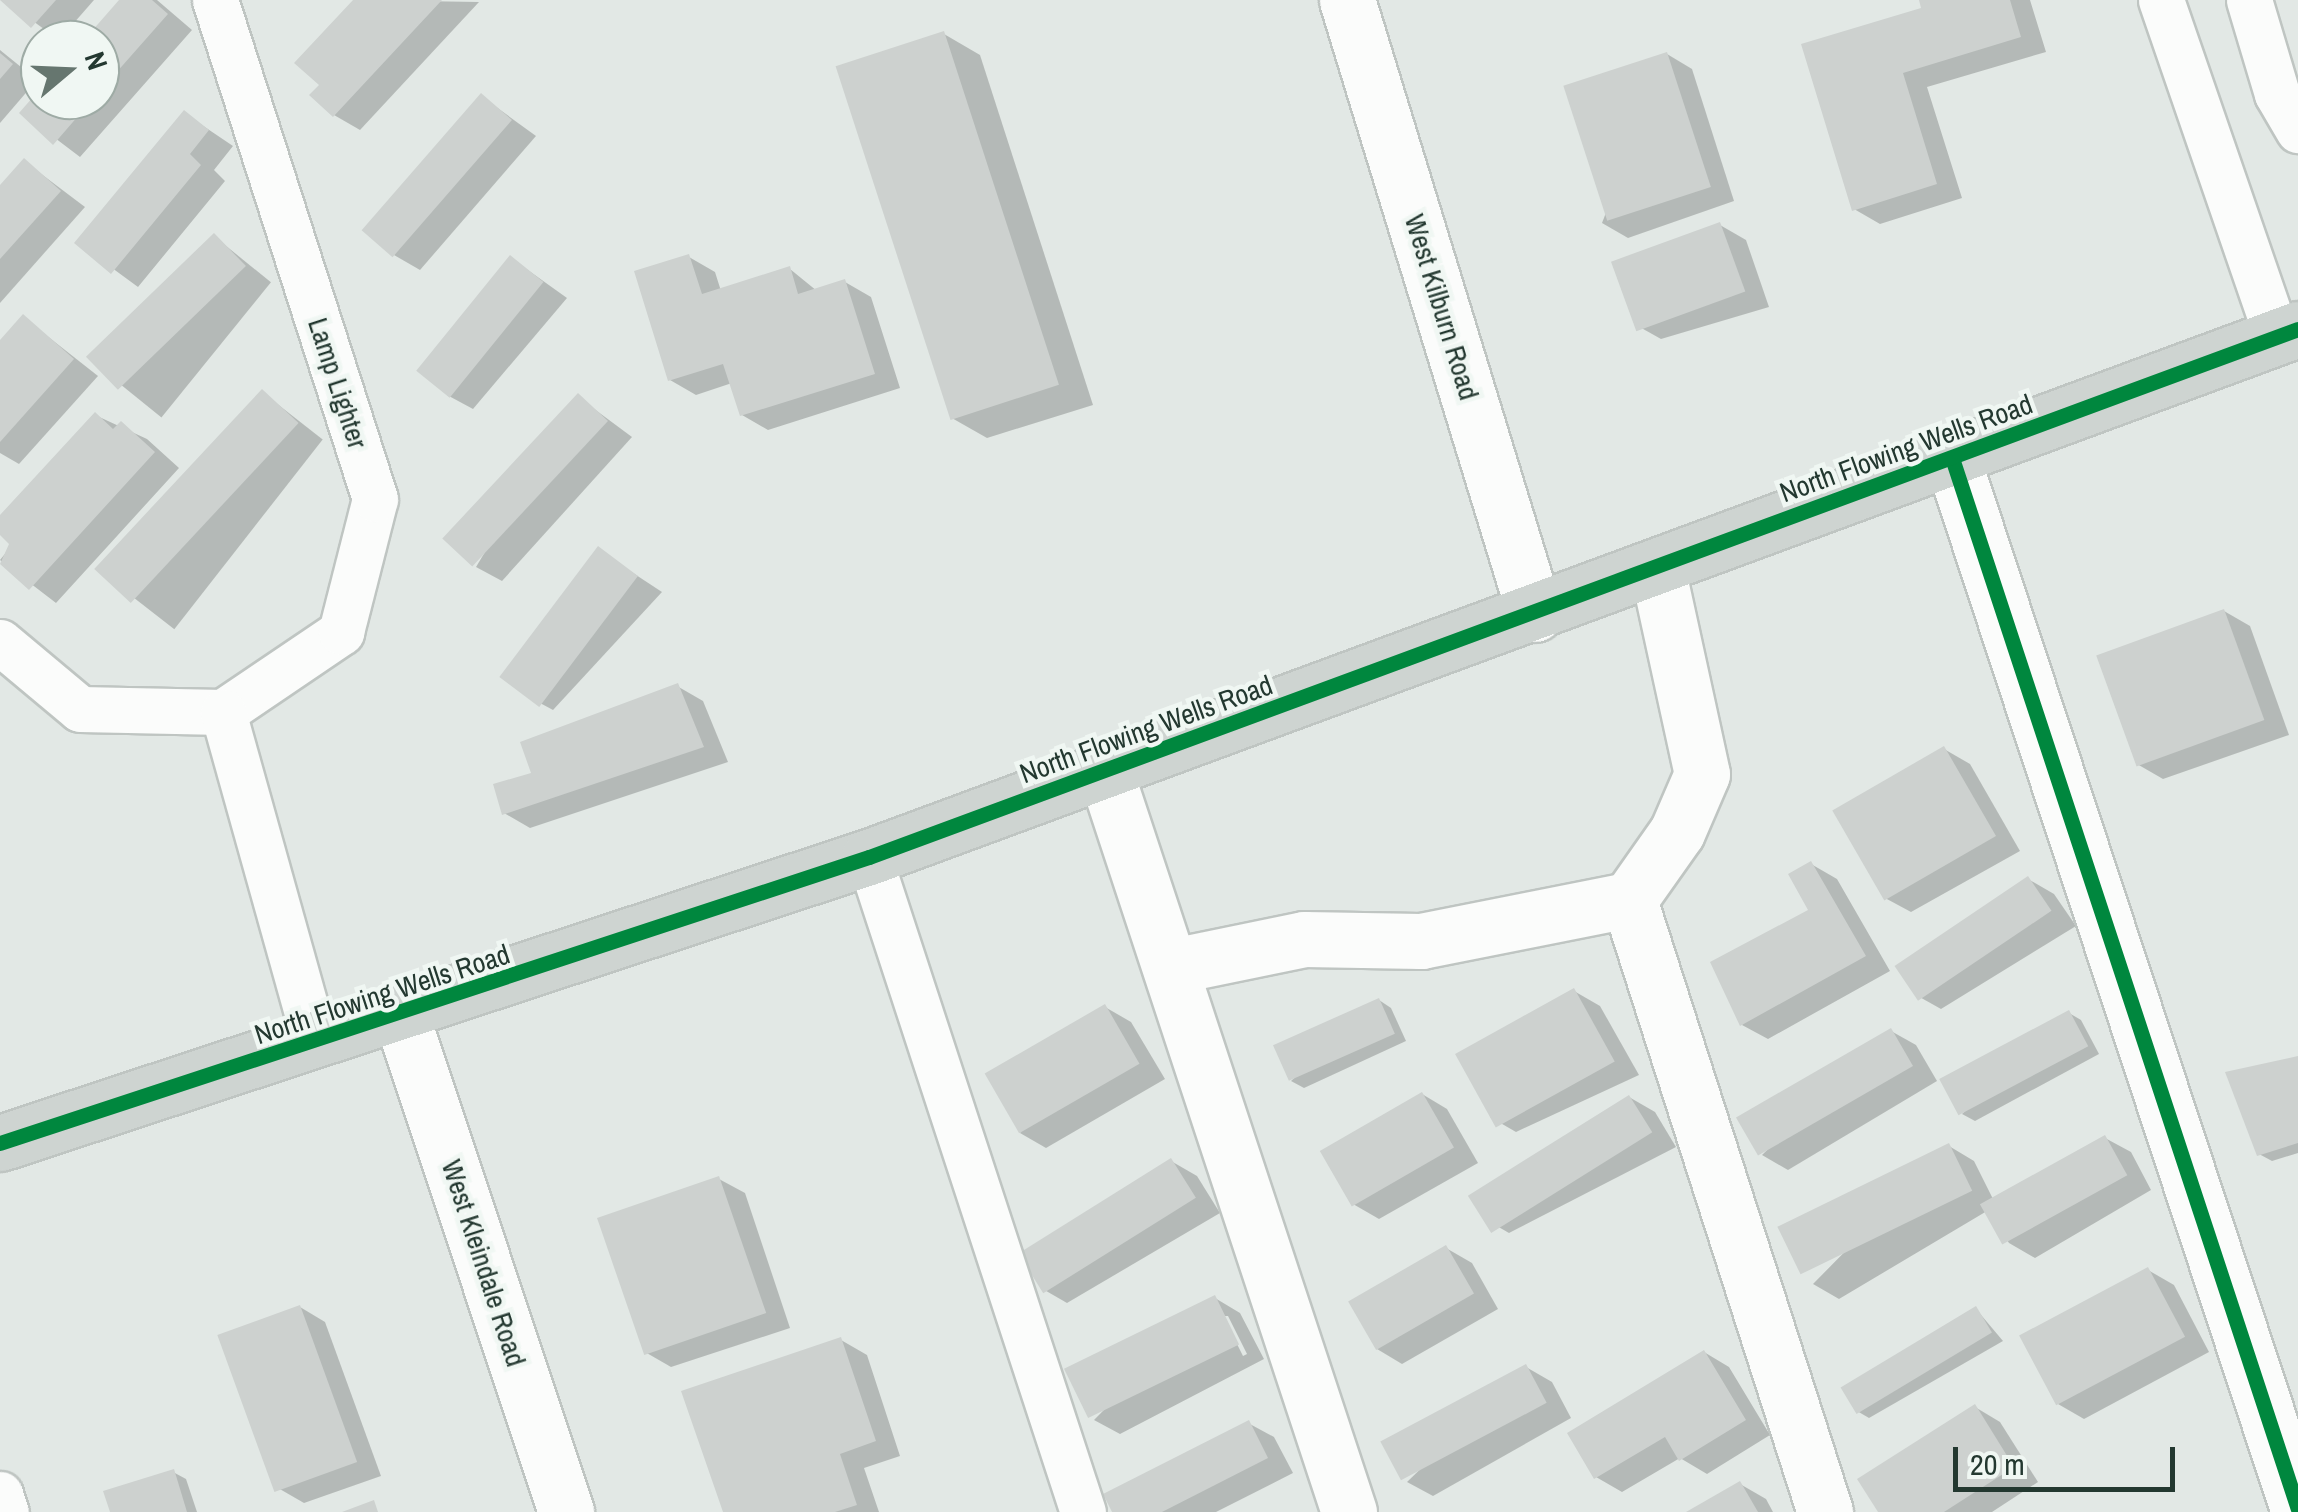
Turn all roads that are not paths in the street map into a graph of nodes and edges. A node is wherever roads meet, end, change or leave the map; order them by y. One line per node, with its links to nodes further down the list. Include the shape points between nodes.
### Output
1 (215, 0): 11 (lane, Lamp Lighter, via 375,499 342,632)
2 (1347, 0): 9 (street, West Kilburn Road)
3 (2161, 0): 6 (lane)
4 (2249, 0): 5 (lane, via 2277,94)
5 (2298, 130)
6 (2288, 333): 7 (main road, North Flowing Wells Road)
7 (1952, 458): 8 (main road, North Flowing Wells Road); 20 (street)
8 (1658, 566): 9 (main road, North Flowing Wells Road); 14 (street, via 1702,774 1677,832)
9 (1536, 614): 12 (main road, North Flowing Wells Road)
10 (0, 642): 11 (lane, via 80,709)
11 (222, 712): 17 (lane)
12 (1105, 771): 13 (main road, North Flowing Wells Road); 15 (street)
13 (869, 857): 16 (main road, North Flowing Wells Road); 23 (lane)
14 (1629, 900): 15 (street, via 1421,941 1304,939); 25 (street)
15 (1174, 966): 24 (street)
16 (401, 1014): 17 (main road, North Flowing Wells Road); 22 (street, West Kleindale Road)
17 (315, 1042): 18 (main road, North Flowing Wells Road)
18 (0, 1143)
19 (0, 1494): 21 (lane)
20 (2298, 1508)
21 (6, 1512)
22 (566, 1512)
23 (1083, 1512)
24 (1349, 1512)
25 (1826, 1512)

